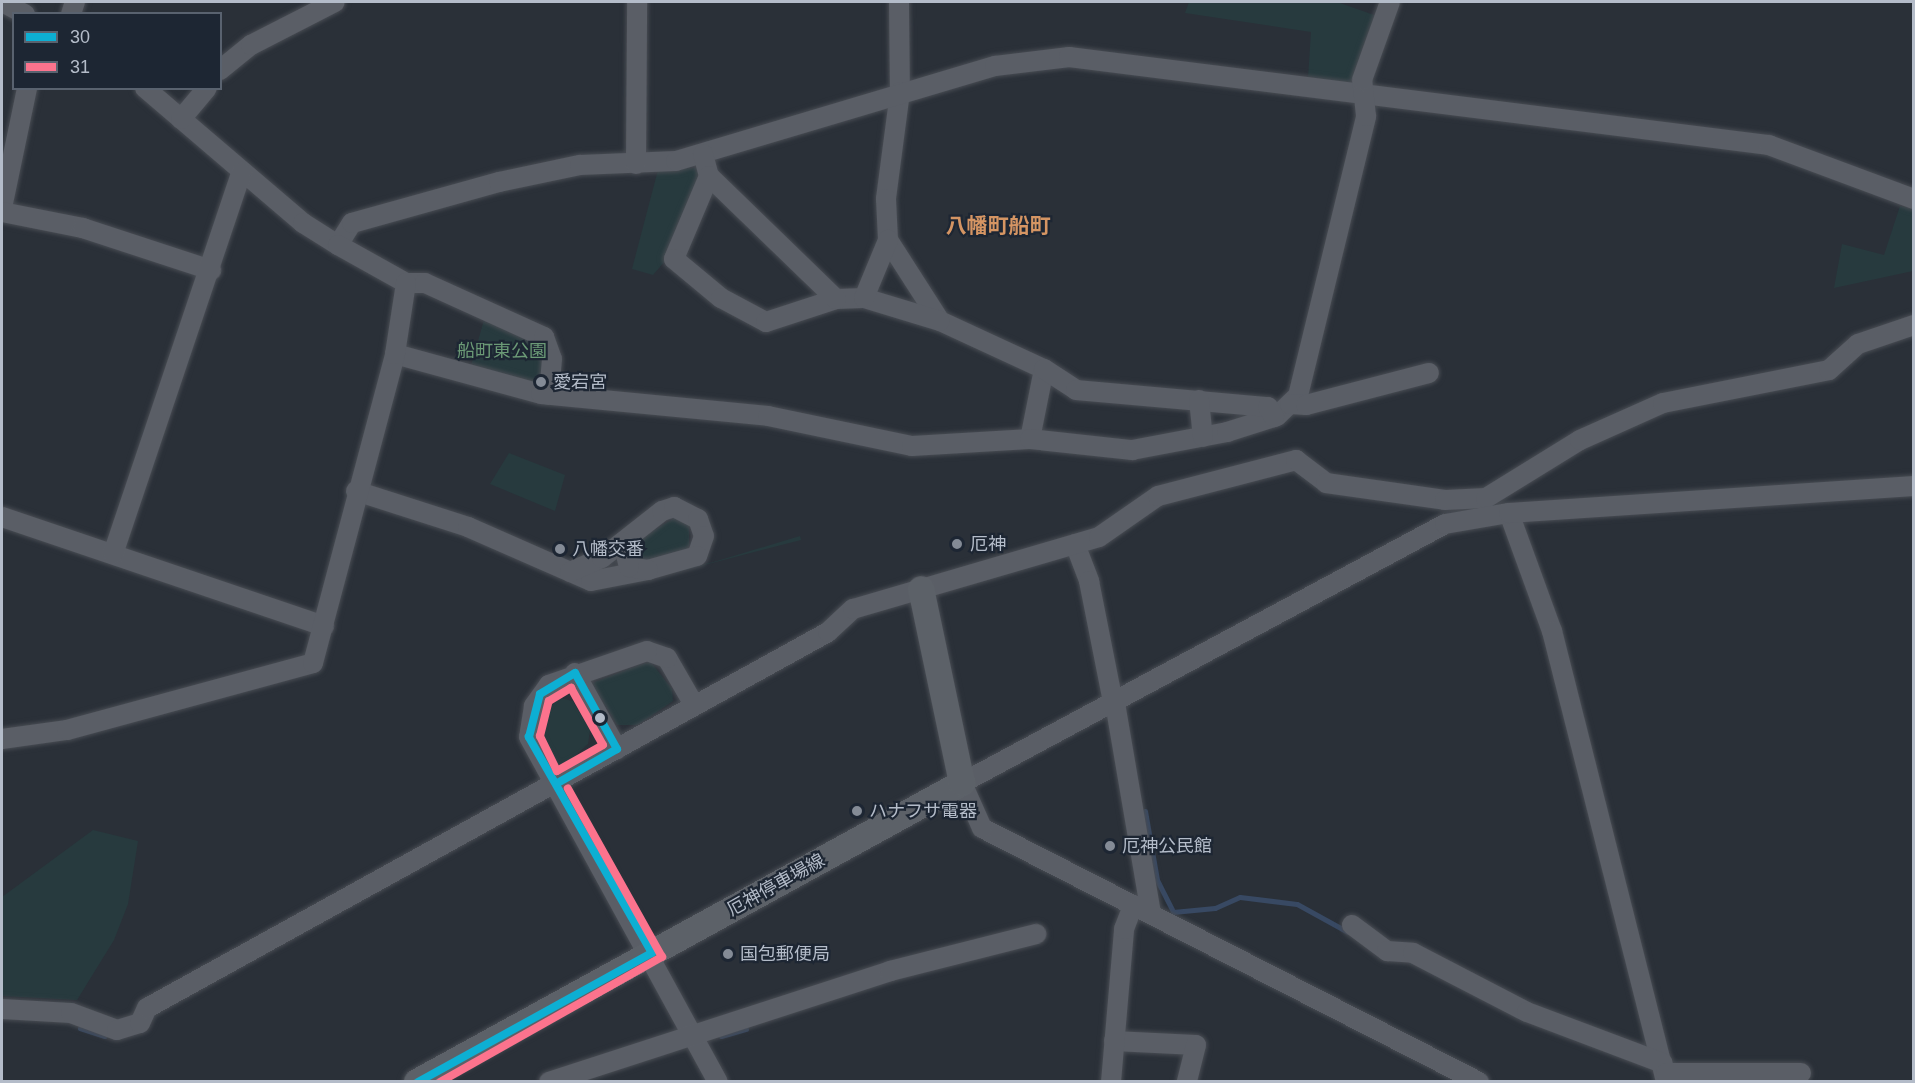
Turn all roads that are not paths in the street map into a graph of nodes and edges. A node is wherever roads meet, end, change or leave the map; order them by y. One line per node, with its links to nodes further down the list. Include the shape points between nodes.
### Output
1 (2, 2): 6 (street)
2 (334, 2): 7 (street, via 251,45)
3 (637, 2): 15 (street)
4 (899, 2): 11 (street)
5 (1390, 2): 12 (street, via 1362,80)
6 (21, 12)
7 (222, 68)
8 (27, 90): 19 (street)
9 (147, 90): 13 (street)
10 (205, 90): 13 (street)
11 (900, 93): 12 (street, via 1004,64 1069,57); 14 (street); 20 (street, via 886,199)
12 (1364, 96): 18 (street, via 1769,145); 33 (street, via 1366,116 1298,396)
13 (181, 119): 16 (street)
14 (704, 154): 15 (street); 17 (street)
15 (636, 164): 21 (street, via 556,168 489,185 352,223)
16 (241, 173): 21 (street); 22 (street)
17 (709, 177): 25 (street); 25 (street, via 674,259 721,298 766,322)
18 (1914, 199)
19 (2, 210): 22 (street, via 83,228)
20 (888, 240): 24 (street); 26 (street)
21 (338, 245): 23 (street)
22 (211, 270): 44 (street)
23 (406, 283): 28 (street); 31 (street, via 425,284 544,337 552,359)
24 (864, 298): 25 (street); 26 (street)
25 (836, 299)
26 (940, 321): 29 (street)
27 (1914, 325): 39 (street, via 1858,345 1829,370 1701,391 1663,403 1580,440)
28 (395, 354): 31 (street); 38 (street)
29 (1044, 369): 32 (street, via 1082,392); 36 (street)
30 (1429, 373): 33 (street, via 1306,405)
31 (549, 395): 36 (street, via 768,416 912,446)
32 (1198, 400): 34 (street, via 1268,407); 35 (street)
33 (1290, 404): 34 (street)
34 (1274, 417): 35 (street)
35 (1203, 437): 36 (street, via 1101,451)
36 (1030, 439)
37 (1914, 486): 40 (street)
38 (356, 491): 46 (street, via 468,527); 48 (street)
39 (1487, 508): 40 (street); 43 (street, via 1326,483 1296,460 1158,496 1100,537); 50 (street, via 1445,524)
40 (1509, 513): 64 (street, via 1552,631)
41 (2, 517): 44 (street)
42 (622, 543): 45 (street, via 629,567); 45 (street, via 662,511 674,507 698,519 704,548 697,556); 46 (street)
43 (1075, 544): 47 (street, via 995,572); 50 (street, via 1089,581)
44 (113, 554): 48 (street)
45 (648, 570): 46 (street, via 603,582)
46 (570, 572)
47 (921, 589): 51 (street, via 854,609 828,632); 54 (main road)
48 (324, 626): 52 (street, via 313,663 67,730)
49 (575, 673): 51 (street, via 658,652 668,658); 53 (street); 55 (street, via 540,694 531,720 536,754)
50 (1114, 702): 54 (street); 57 (street)
51 (693, 703): 53 (street)
52 (2, 739)
53 (617, 749): 55 (street)
54 (962, 783): 56 (street, via 982,828); 60 (main road, 厄神停車場線)
55 (556, 784): 60 (street); 61 (street, via 147,1008 140,1023 117,1030 71,1013)
56 (1133, 906): 57 (street); 63 (street, via 1124,928)
57 (1151, 914): 71 (street)
58 (1352, 925): 64 (street, via 1387,951 1413,953 1527,1012)
59 (1036, 934): 62 (street, via 890,971 805,1001)
60 (652, 953): 62 (street); 66 (main road, 厄神停車場線)
61 (2, 1009)
62 (695, 1030): 67 (street); 68 (street)
63 (1114, 1041): 69 (street); 70 (street, via 1196,1045)
64 (1665, 1073): 65 (street)
65 (1801, 1073)
66 (423, 1080)
67 (549, 1082)
68 (718, 1082)
69 (1111, 1082)
70 (1187, 1082)
71 (1479, 1082)

